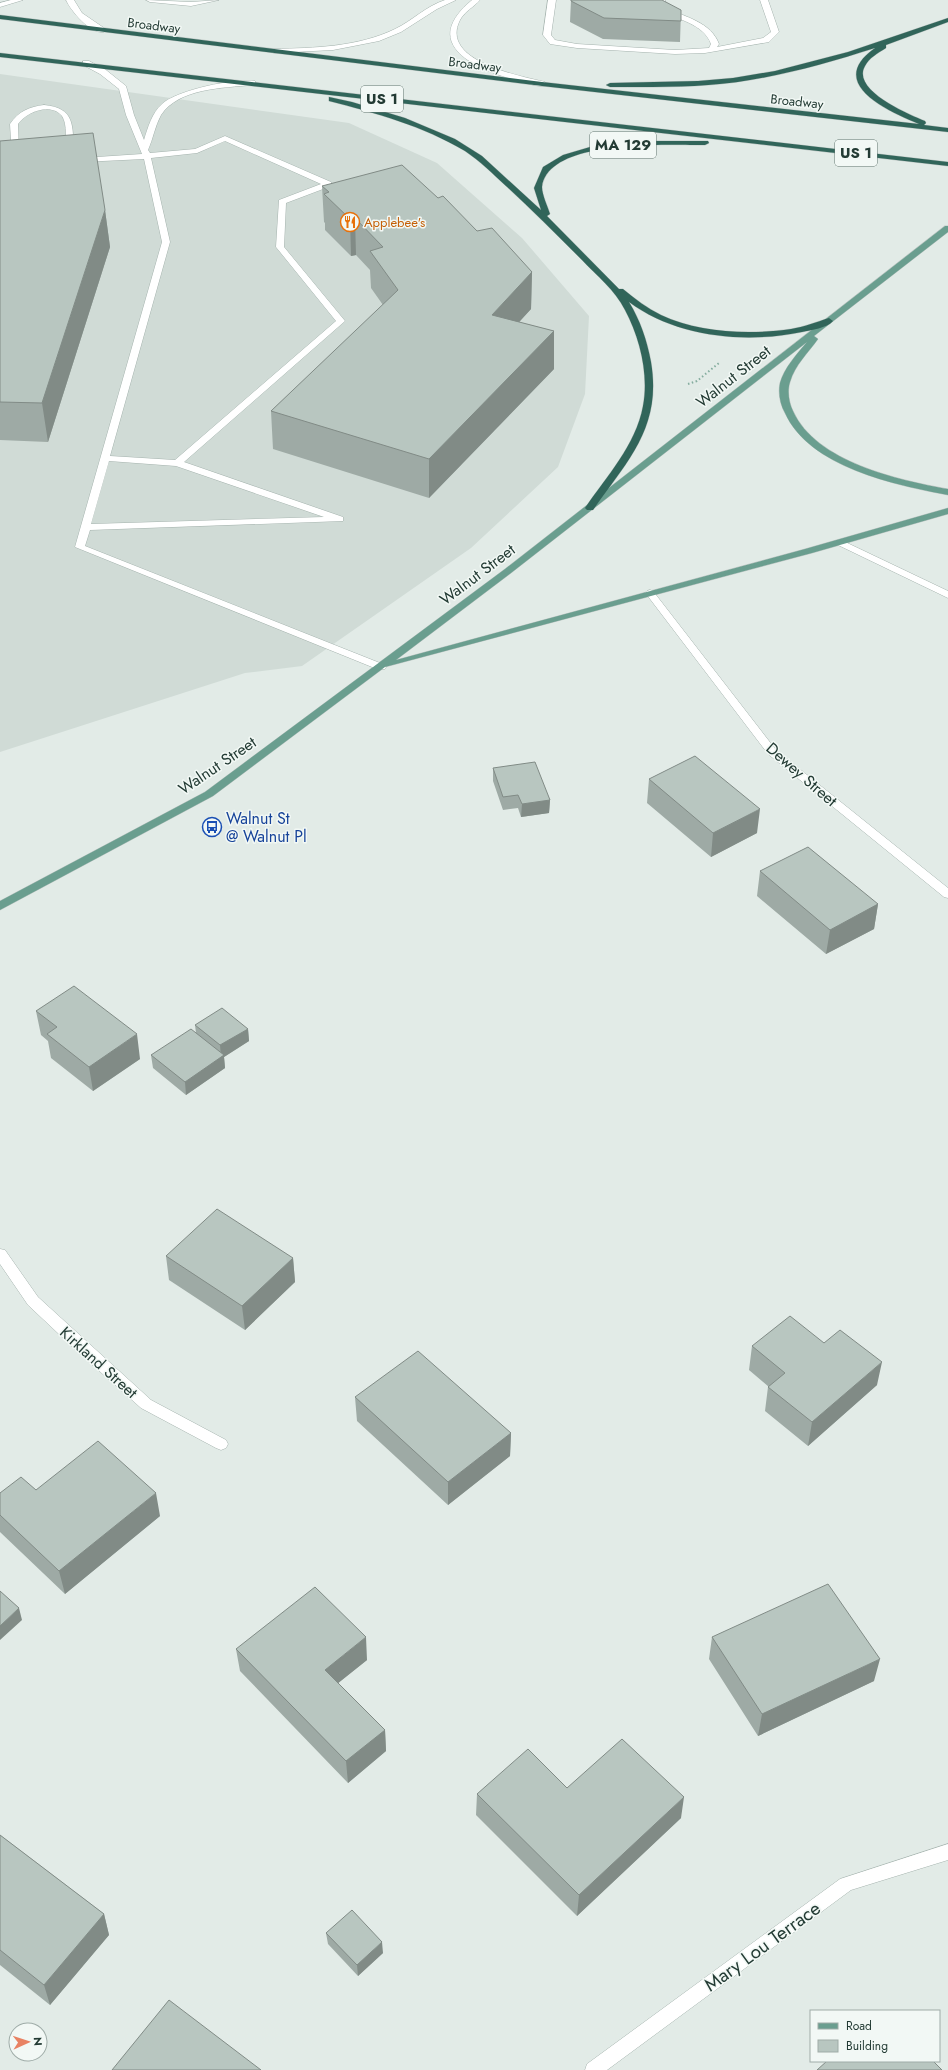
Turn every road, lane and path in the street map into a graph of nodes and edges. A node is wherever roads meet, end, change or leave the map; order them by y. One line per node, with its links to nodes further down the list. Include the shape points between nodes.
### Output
1 (19, 0): 10 (street)
2 (70, 0): 13 (street, via 83,20)
3 (150, 0): 4 (street, via 191,4)
4 (215, 0)
5 (452, 0): 16 (street, via 423,13 391,34 376,39 312,49)
6 (476, 0): 20 (street, via 455,22 453,31 459,50 483,67)
7 (552, 0): 15 (street, via 547,35 553,42 615,49 675,52)
8 (660, 0): 15 (street, via 663,9 710,34 715,44)
9 (764, 0): 15 (street, via 775,32 766,40)
10 (0, 5)
11 (0, 17): 13 (highway, Broadway / US 1)
12 (948, 20): 14 (highway)
13 (101, 30): 16 (highway, Broadway / US 1)
14 (892, 41): 20 (highway, via 790,70 736,79 653,85); 22 (highway, via 863,63 859,71 861,82 883,103)
15 (712, 50)
16 (267, 51): 20 (highway, Broadway / US 1)
17 (0, 55): 18 (highway, US 1)
18 (86, 63): 19 (highway, US 1); 25 (street, via 124,88 130,115)
19 (252, 83): 21 (highway, US 1); 25 (street, via 192,92 168,102 158,114)
20 (542, 84): 22 (highway, Broadway / US 1)
21 (291, 88): 24 (highway, US 1); 28 (highway, via 396,117 423,127 460,146 487,164)
22 (932, 128): 23 (highway, Broadway / US 1)
23 (948, 130)
24 (764, 143): 26 (highway, US 1); 28 (highway, MA 129, via 619,145 574,153 552,164 540,177 537,195)
25 (146, 152): 27 (street, via 71,160 67,119 64,114 48,108 36,109 19,115 14,124); 34 (street, via 166,242); 35 (street, via 191,152 225,138 328,184 282,202 280,247 341,321)
26 (948, 164)
27 (16, 166)
28 (550, 222): 30 (highway, MA 129)
29 (948, 228): 31 (main road, Walnut Street / MA 129)
30 (607, 281): 31 (highway, MA 129, via 649,312 692,328 722,332 768,333 805,330); 37 (highway, via 628,307 634,320 644,353 648,378 648,406 636,441)
31 (829, 321): 36 (main road, via 793,364 785,383 787,412 795,427 816,446 844,462 878,476 917,487); 37 (main road, Walnut Street)
32 (722, 361): 33 (path, via 697,381)
33 (688, 384)
34 (105, 458): 35 (street); 39 (street)
35 (177, 463): 39 (street, via 340,520)
36 (948, 492)
37 (590, 508): 43 (main road, Walnut Street)
38 (948, 512): 40 (main road)
39 (86, 526): 43 (street, via 80,547)
40 (841, 543): 41 (main road); 42 (street)
41 (650, 593): 43 (main road); 44 (street, Dewey Street, via 772,752)
42 (948, 595)
43 (381, 667): 45 (main road, Walnut Street, via 209,794)
44 (948, 894)
45 (0, 906)
46 (0, 1254): 47 (street, Kirkland Street, via 33,1301 146,1404)
47 (221, 1444)
48 (948, 1852): 49 (street, Mary Lou Terrace, via 846,1884)
49 (593, 2070)

